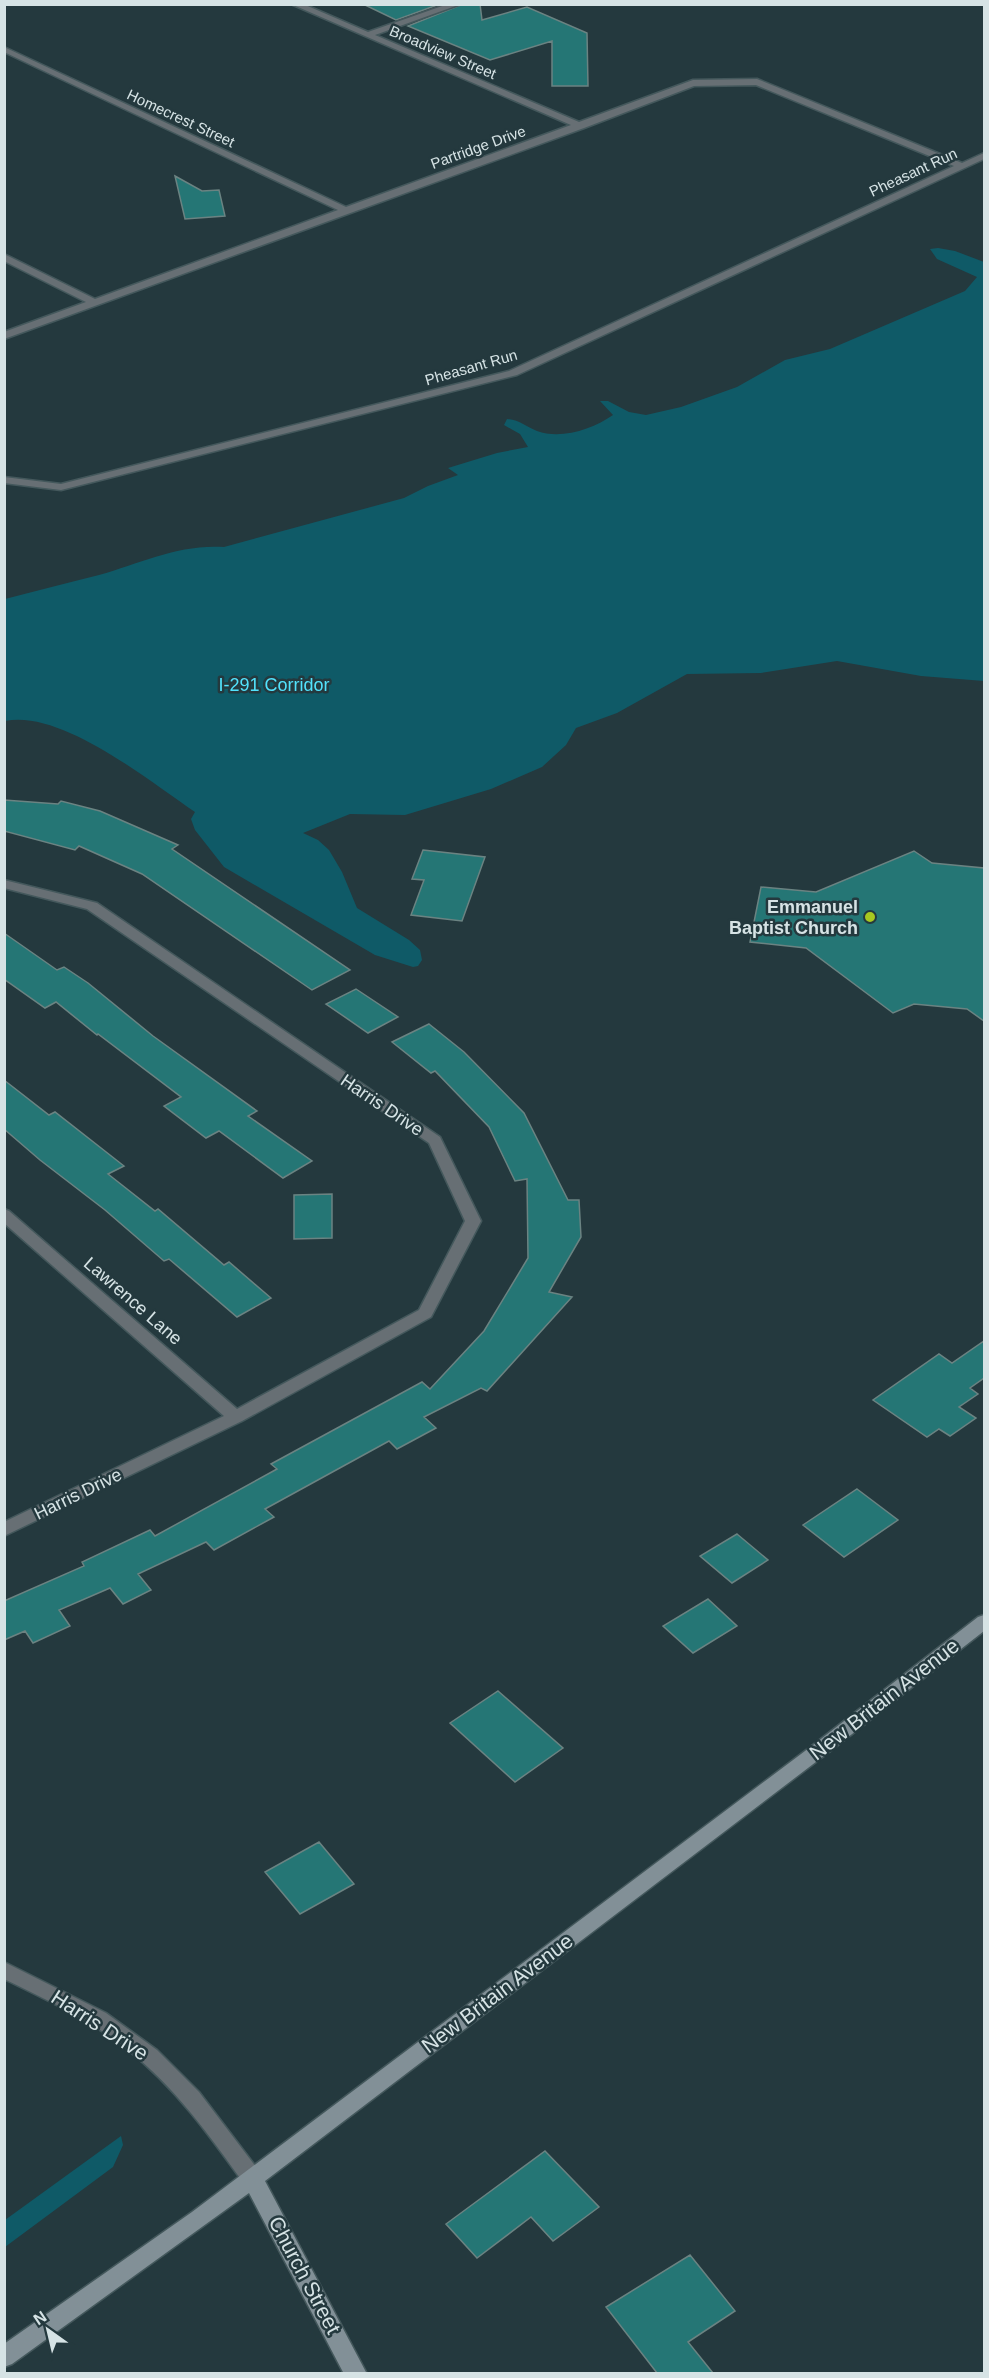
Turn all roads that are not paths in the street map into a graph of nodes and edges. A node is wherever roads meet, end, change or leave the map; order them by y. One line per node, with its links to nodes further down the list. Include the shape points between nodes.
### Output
1 (295, 4): 3 (street, Broadview Street)
2 (457, 4): 3 (street)
3 (368, 35): 5 (street, Broadview Street)
4 (4, 49): 8 (street, Homecrest Street)
5 (581, 126): 7 (street, Partridge Drive, via 693,83 757,82); 8 (street, Partridge Drive)
6 (984, 156): 7 (street, Pheasant Run)
7 (961, 166): 12 (street, Pheasant Run, via 513,373 62,488)
8 (347, 211): 10 (street, Partridge Drive)
9 (4, 257): 10 (street)
10 (95, 303): 11 (street, Partridge Drive)
11 (4, 336)
12 (4, 480)
13 (4, 884): 15 (street, Harris Drive, via 93,906 435,1140 473,1221 425,1313)
14 (4, 1214): 15 (street, Lawrence Lane)
15 (236, 1417): 16 (street, Harris Drive)
16 (4, 1530)
17 (984, 1622): 19 (main road, New Britain Avenue)
18 (4, 1970): 19 (street, Harris Drive, via 109,2026 150,2055 192,2098)
19 (252, 2178): 20 (main road, New Britain Avenue); 21 (main road, Church Street)
20 (4, 2357)
21 (356, 2373)

